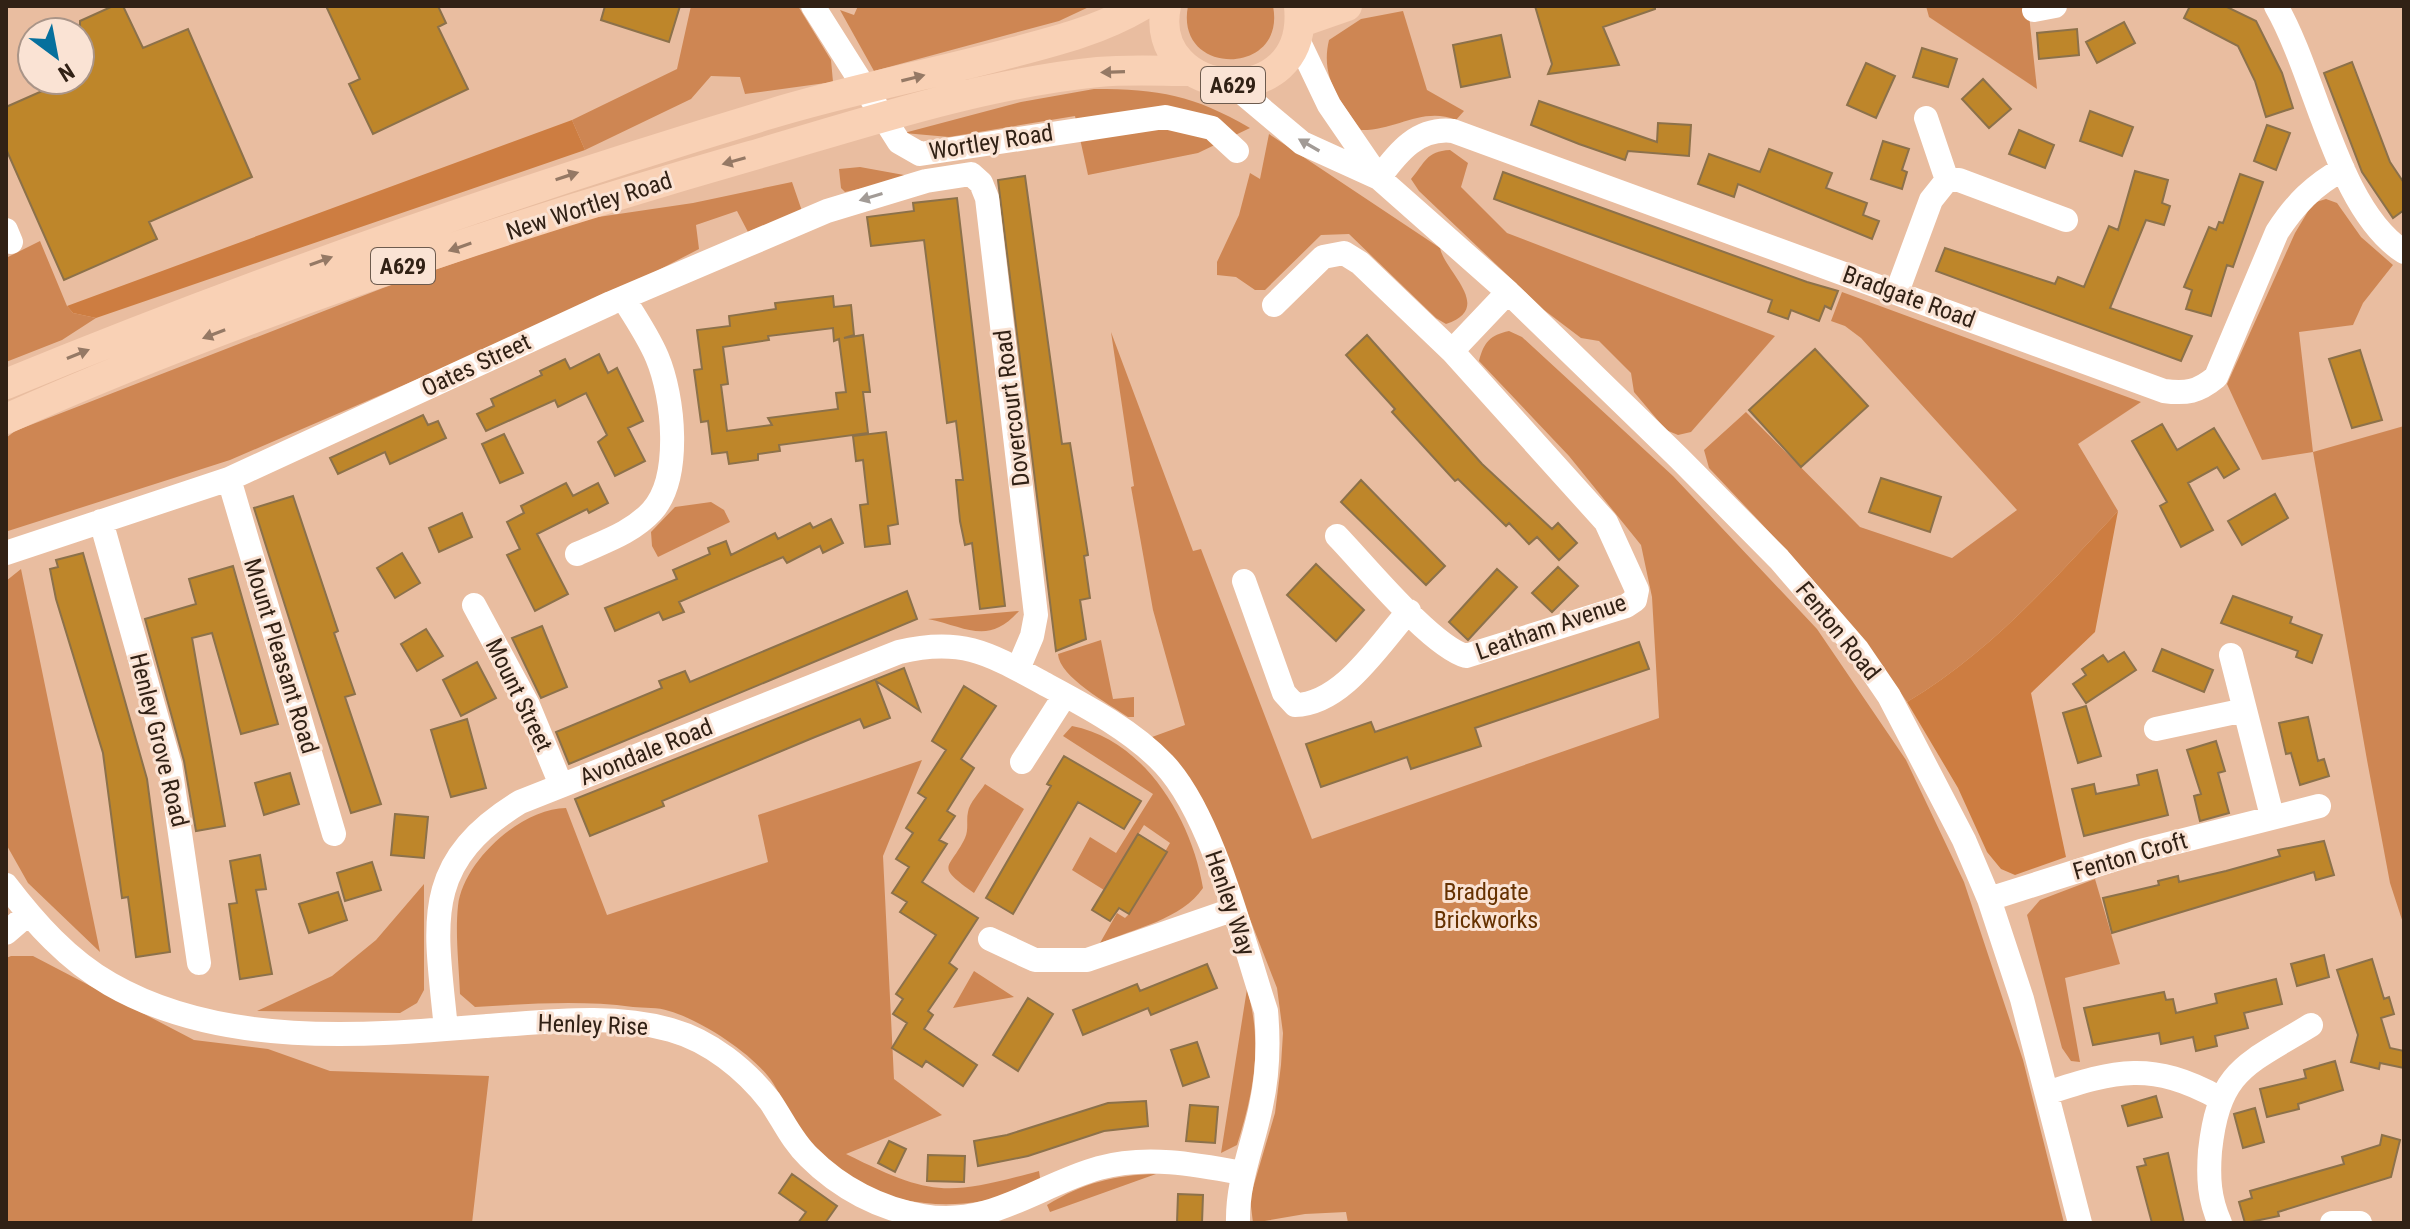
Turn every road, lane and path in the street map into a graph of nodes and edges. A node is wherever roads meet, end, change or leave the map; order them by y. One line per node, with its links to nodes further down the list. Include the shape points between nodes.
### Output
1 (813, 6): 10 (street, Wortley Road, via 899,142 920,154 1165,117 1212,128)
2 (1141, 6): 22 (main road, New Wortley Road / A629, one-way to 2, via 287,273 483,203 783,110 1096,28)
3 (1166, 6): 7 (main road, A629, via 1166,34)
4 (1347, 6): 6 (main road)
5 (2276, 6): 11 (street, via 2295,40)
6 (1299, 22): 8 (main road, A629, via 1288,57 1273,72); 13 (street, Fenton Road, via 1329,105)
7 (1191, 71): 8 (main road, A629, via 1211,82); 23 (main road, New Wortley Road / A629, one-way to 23, via 1098,72 985,91 809,139 580,207 328,291)
8 (1233, 85): 13 (street, Fenton Road, one-way to 8, via 1302,143)
9 (1926, 118): 14 (street)
10 (1237, 151)
11 (2343, 169): 16 (street, via 2375,229); 18 (street, Bradgate Road, via 2306,194 2277,232 2216,377 2185,394 2164,391)
12 (946, 177): 19 (street, Oates Street, one-way to 19, via 854,202); 33 (street, Dovercourt Road, via 971,174 987,198 1036,615)
13 (1379, 178): 17 (street, Fenton Road); 18 (street, Bradgate Road, via 1411,141 1438,130 1453,131)
14 (1947, 180): 15 (street); 18 (street, via 1931,200)
15 (2066, 220)
16 (2404, 252)
17 (1508, 292): 21 (street); 43 (street, Fenton Road, via 1779,559 1857,649 1917,748)
18 (1897, 292)
19 (623, 298): 24 (street, Oates Street); 28 (street, via 663,375 672,462 669,483 640,523)
20 (1274, 305): 21 (street, via 1323,257 1344,253)
21 (1452, 351): 31 (street, Leatham Avenue, via 1606,522 1637,590 1635,600 1626,606 1466,656 1453,652)
22 (6, 384)
23 (6, 419)
24 (229, 479): 25 (street, Oates Street); 41 (street, Mount Pleasant Road)
25 (101, 521): 27 (street, Oates Street); 48 (street, Henley Grove Road, via 170,765)
26 (1337, 536): 31 (street, Leatham Avenue)
27 (6, 553)
28 (577, 554)
29 (1244, 581): 31 (street, via 1284,693 1295,705 1310,704 1340,686)
30 (474, 605): 38 (street, Mount Street, via 528,705)
31 (1409, 611)
32 (2231, 655): 35 (street)
33 (1018, 669): 34 (street, Henley Way); 38 (street, Avondale Road, via 949,644 899,652)
34 (1065, 695): 37 (street); 44 (street, Henley Way, via 1126,733 1163,763 1184,790 1201,820)
35 (2245, 710): 36 (street); 40 (street)
36 (2156, 729)
37 (1022, 762)
38 (561, 785): 50 (street, Avondale Road, via 490,820 455,858 439,907)
39 (2319, 806): 40 (street, Fenton Croft)
40 (2272, 816): 43 (street, Fenton Croft)
41 (334, 834)
42 (6, 885): 45 (street, Henley Rise)
43 (1989, 899): 51 (street, Fenton Road)
44 (1232, 910): 47 (street, via 1087,960 1035,960); 53 (street, Henley Way, via 1266,1011 1269,1040 1261,1109)
45 (28, 914): 46 (street); 50 (street, Henley Rise, via 111,984 192,1017 322,1032)
46 (6, 933)
47 (990, 939)
48 (199, 963)
49 (2311, 1025): 52 (street, via 2252,1061)
50 (446, 1029): 53 (street, Henley Rise, via 610,1021 671,1030 700,1041 748,1076 808,1156 859,1195 926,1217 1028,1210 1098,1168 1136,1161)
51 (2047, 1093): 52 (street, via 2113,1072 2144,1070 2170,1075); 55 (street, Fenton Road)
52 (2219, 1098): 56 (street, via 2209,1192)
53 (1242, 1173): 54 (street, Henley Way)
54 (1238, 1223)
55 (2080, 1223)
56 (2220, 1223)
57 (2332, 1223): 58 (street)
58 (2360, 1223)

